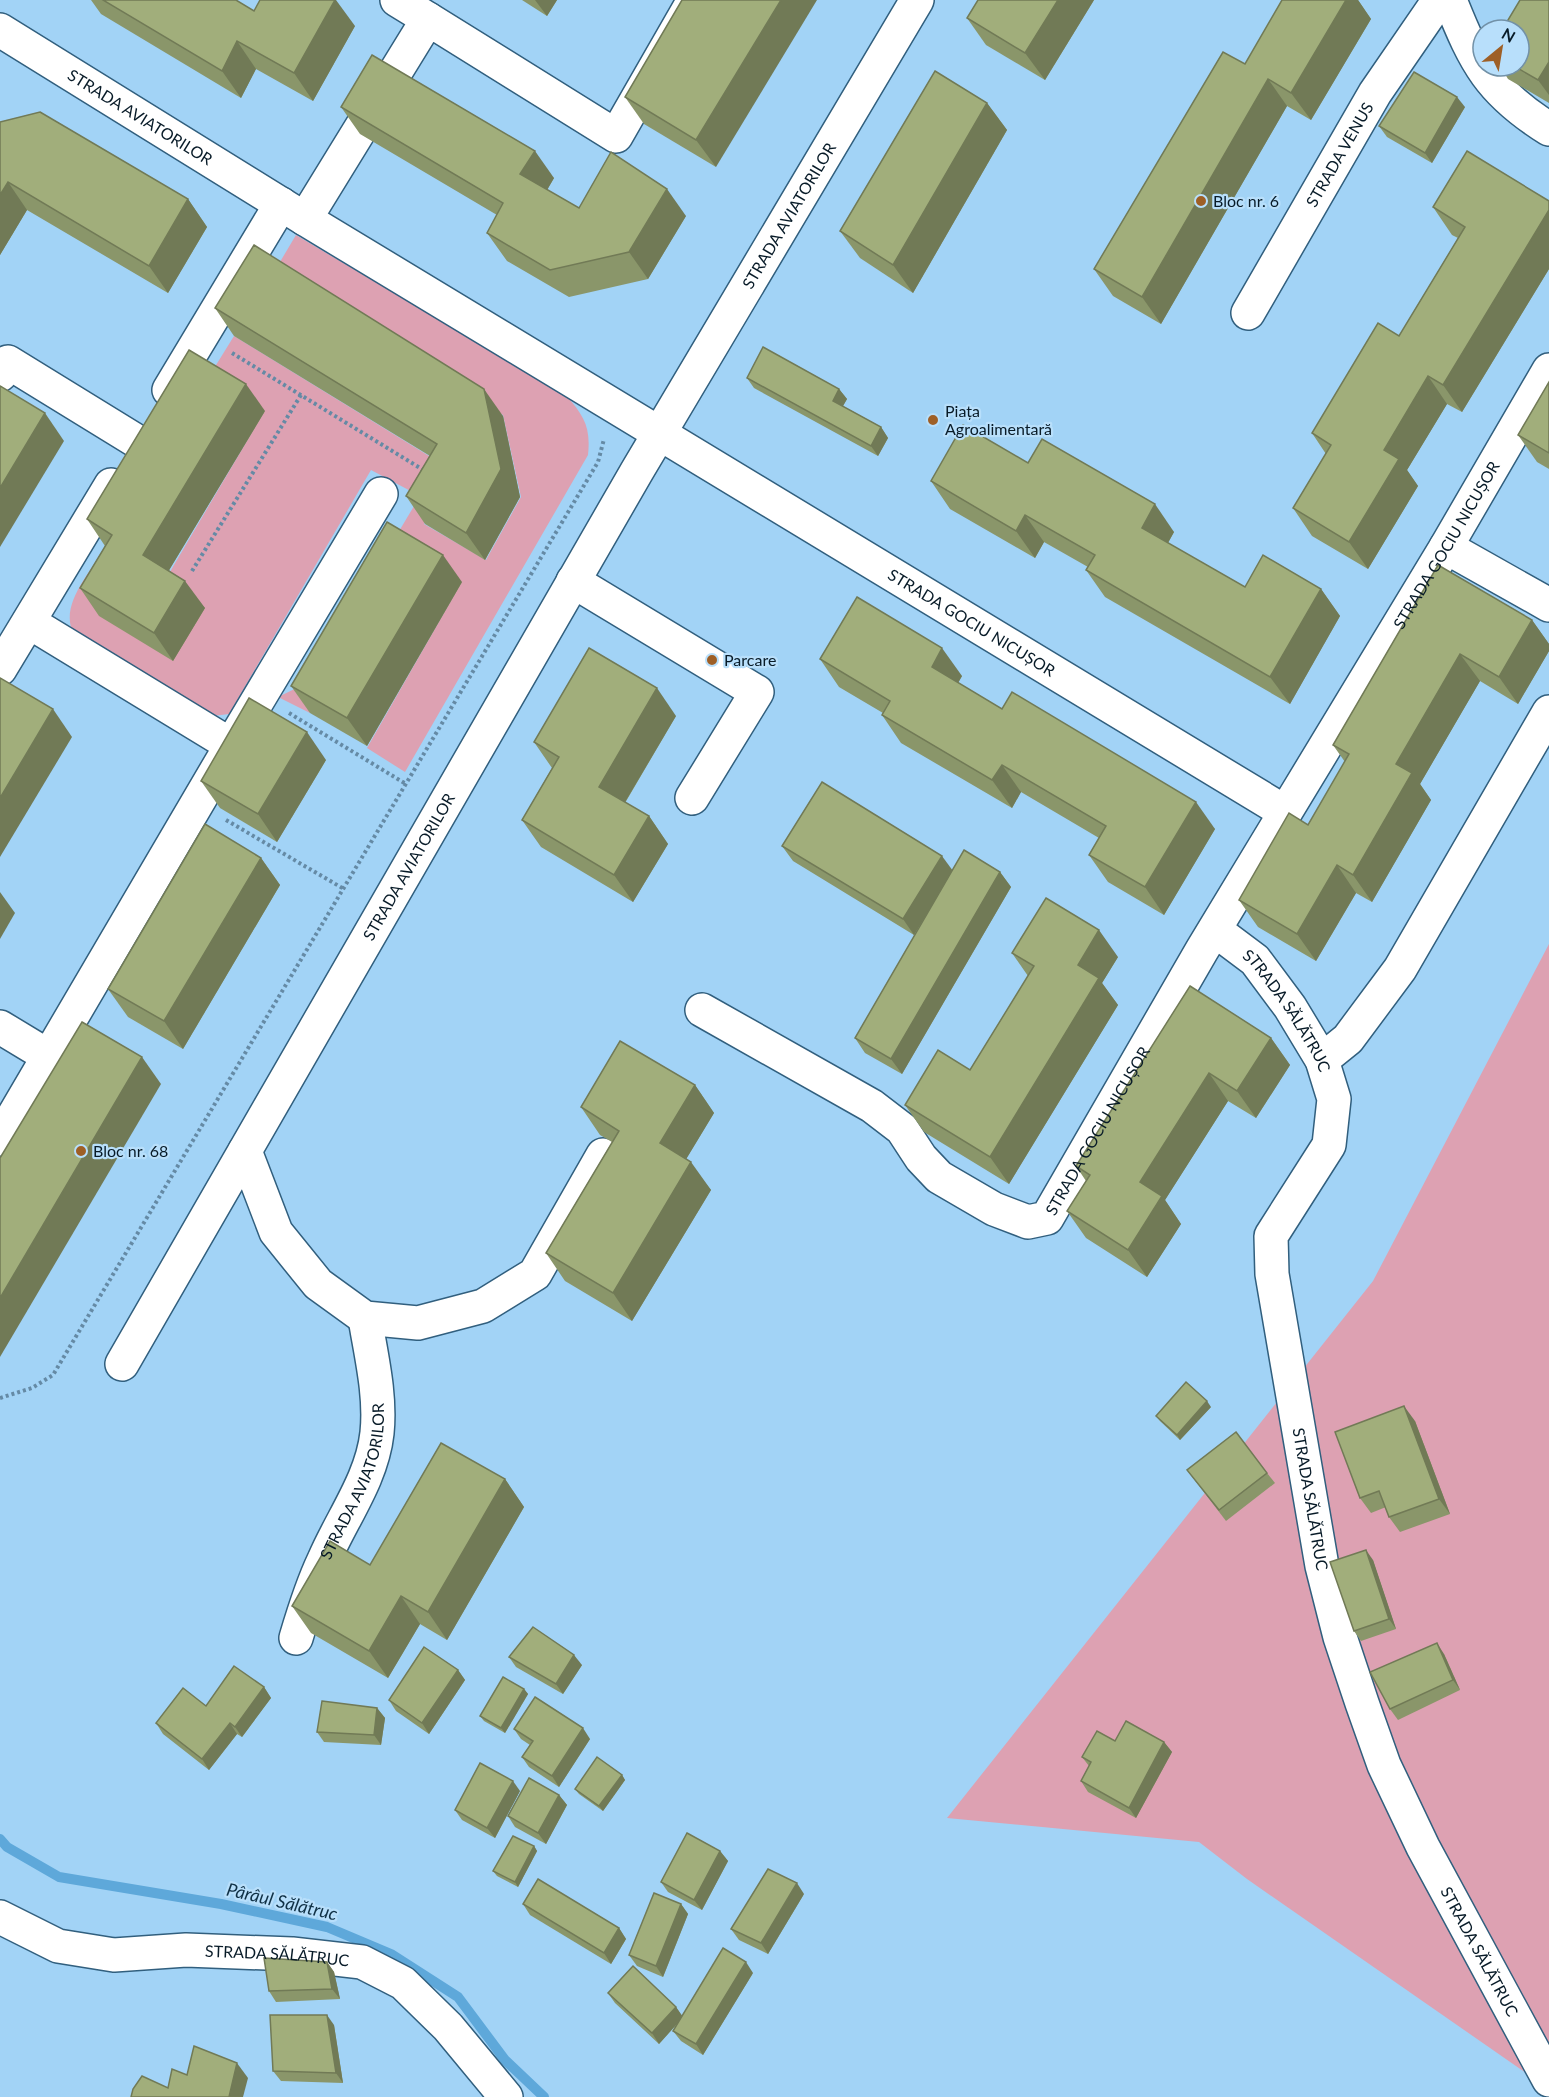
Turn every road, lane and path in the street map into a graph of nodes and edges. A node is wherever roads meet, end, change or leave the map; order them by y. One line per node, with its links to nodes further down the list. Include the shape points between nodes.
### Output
1 (397, 0): 6 (street)
2 (694, 0): 6 (street, via 616,136)
3 (917, 0): 15 (street, STRADA AVIATORILOR)
4 (1439, 0): 10 (street, STRADA VENUS, via 1375,93)
5 (1450, 0): 8 (street, via 1486,77 1507,99)
6 (428, 19): 9 (street)
7 (0, 30): 9 (street, STRADA AVIATORILOR)
8 (1549, 129)
9 (293, 211): 11 (street); 15 (street, STRADA AVIATORILOR)
10 (1248, 313)
11 (202, 336): 14 (path); 16 (street)
12 (1549, 370): 19 (street, STRADA GOCIU NICUȘOR)
13 (0, 375): 16 (street, via 8,362)
14 (301, 395): 17 (path); 20 (path)
15 (659, 432): 21 (street, STRADA AVIATORILOR); 31 (street, STRADA GOCIU NICUȘOR)
16 (138, 442): 23 (street)
17 (434, 476)
18 (381, 494): 25 (street)
19 (1446, 547): 22 (street); 31 (street, STRADA GOCIU NICUȘOR)
20 (192, 571)
21 (573, 580): 29 (street, via 757,692); 39 (street, STRADA AVIATORILOR)
22 (1549, 605)
23 (29, 622): 24 (street); 27 (street)
24 (0, 669)
25 (260, 696): 27 (street); 28 (path)
26 (1549, 712): 37 (street, via 1400,969 1348,1039)
27 (231, 745): 30 (street)
28 (406, 784)
29 (692, 798)
30 (197, 803): 32 (path); 36 (street)
31 (1285, 812): 33 (street, STRADA GOCIU NICUȘOR)
32 (344, 889)
33 (1215, 930): 34 (street, STRADA GOCIU NICUȘOR, via 1057,1203 1047,1218 1028,1222 994,1209 939,1177 902,1130 872,1106); 37 (street, STRADA SĂLĂTRUC, via 1255,960)
34 (702, 1010)
35 (0, 1027): 36 (street)
36 (48, 1056): 38 (street)
37 (1322, 1060): 45 (street, STRADA SĂLĂTRUC, via 1334,1099 1329,1145 1271,1236 1272,1274 1322,1566 1340,1637 1384,1765 1428,1857)
38 (0, 1138)
39 (245, 1151): 41 (street, via 276,1232 318,1284); 42 (street, STRADA AVIATORILOR)
40 (603, 1155): 41 (street, via 535,1274 483,1305 418,1323)
41 (364, 1318): 43 (street, STRADA AVIATORILOR, via 376,1390 377,1433 363,1481 324,1560)
42 (122, 1364)
43 (296, 1638)
44 (0, 1917): 46 (street, STRADA SĂLĂTRUC, via 58,1946 114,1955 198,1951 292,1954 362,1962 403,1983 448,2027)
45 (1549, 2080)
46 (506, 2097)

